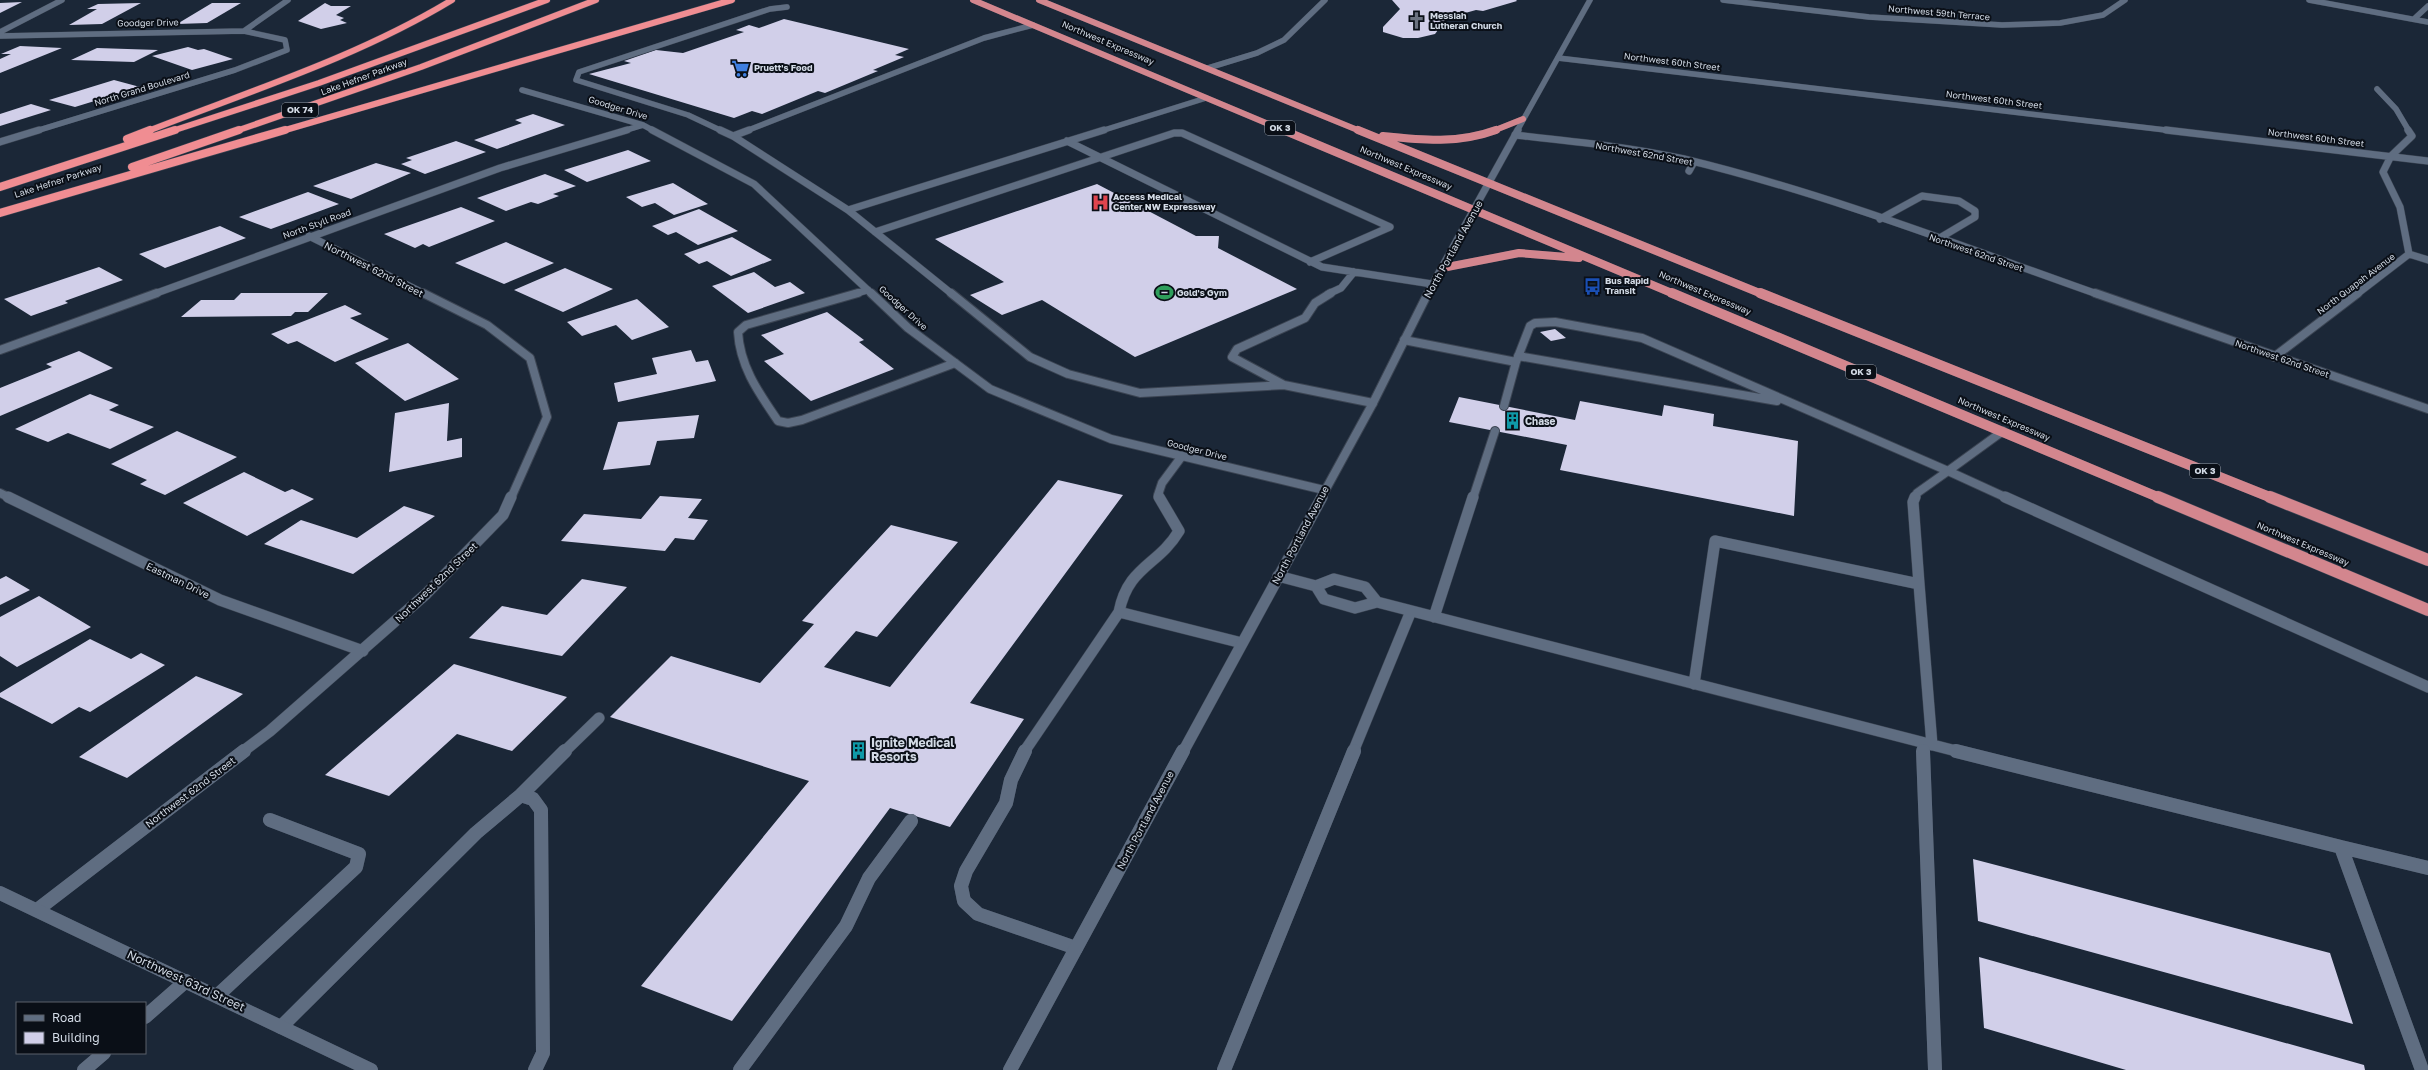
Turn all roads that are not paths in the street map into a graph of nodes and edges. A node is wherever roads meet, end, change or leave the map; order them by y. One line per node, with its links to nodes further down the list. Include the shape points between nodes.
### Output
1 (62, 0): 20 (street)
2 (288, 0): 19 (street)
3 (452, 0): 40 (highway, via 416,22 354,51)
4 (547, 0): 40 (highway, Lake Hefner Parkway / OK 74, via 319,83)
5 (596, 0): 45 (highway, Lake Hefner Parkway / OK 74, via 297,112)
6 (732, 0): 45 (highway)
7 (973, 0): 18 (highway, Northwest Expressway / OK 3)
8 (1039, 0): 24 (highway, Northwest Expressway / OK 3)
9 (1325, 0): 24 (street, via 1284,40 1257,53)
10 (1590, 0): 23 (street, North Portland Avenue)
11 (1723, 0): 12 (street, Northwest 59th Terrace, via 1947,24 2012,26 2087,20 2118,8)
12 (2125, 0)
13 (2309, 0): 16 (street)
14 (787, 6): 32 (street, via 770,9 579,72 576,80 688,115)
15 (2428, 6): 16 (street)
16 (2414, 19): 17 (street)
17 (2428, 22)
18 (1033, 24): 27 (highway, Northwest Expressway / OK 3); 32 (street, via 984,38)
19 (244, 31): 21 (street, Goodger Drive); 22 (street, Goodger Drive, via 285,40)
20 (0, 32)
21 (0, 36)
22 (287, 50): 34 (street, North Grand Boulevard, via 234,70)
23 (1558, 58): 28 (street, North Portland Avenue); 35 (street, Northwest 60th Street)
24 (1208, 68): 30 (highway, Northwest Expressway / OK 3)
25 (2377, 89): 35 (street, North Quapah Avenue, via 2396,109 2412,136)
26 (522, 90): 29 (street, Goodger Drive)
27 (1206, 98): 33 (street); 44 (highway, Northwest Expressway / OK 3)
28 (1523, 119): 30 (highway, via 1482,135 1456,140); 31 (street, North Portland Avenue)
29 (643, 125): 48 (street, North Styll Road, via 500,168); 57 (street, Goodger Drive, via 754,184)
30 (1371, 135): 41 (highway, Northwest Expressway / OK 3)
31 (1515, 135): 38 (street, Northwest 62nd Street, via 1564,140); 41 (street, North Portland Avenue)
32 (733, 136): 43 (street)
33 (1067, 141): 36 (street); 43 (street)
34 (0, 142)
35 (2391, 156): 37 (street, Northwest 60th Street); 50 (street, North Quapah Avenue, via 2383,172 2400,207)
36 (1100, 158): 47 (street); 53 (street); 53 (street, via 1174,133 1189,134 1390,227)
37 (2428, 161)
38 (1694, 162): 39 (street); 46 (street, Northwest 62nd Street, via 1793,188)
39 (1690, 171)
40 (24, 180): 42 (highway, Lake Hefner Parkway / OK 74)
41 (1490, 184): 44 (street, North Portland Avenue); 74 (highway, Northwest Expressway / OK 3)
42 (0, 187)
43 (848, 210): 47 (street)
44 (1475, 210): 51 (highway, Northwest Expressway / OK 3); 54 (street, North Portland Avenue)
45 (0, 212)
46 (1880, 219): 49 (street, Northwest 62nd Street); 49 (street, via 1922,196 1959,201 1974,211 1975,217)
47 (875, 232): 63 (street, via 1030,358 1068,374 1140,392)
48 (309, 236): 59 (street, North Styll Road); 84 (street, Northwest 62nd Street, via 487,325 530,358 547,416 503,516 426,594)
49 (1938, 239): 60 (street, Northwest 62nd Street)
50 (2409, 254): 52 (street); 60 (street, North Quapah Avenue)
51 (1594, 260): 54 (highway, via 1519,253); 69 (highway, Northwest Expressway / OK 3)
52 (2428, 260)
53 (1310, 262): 55 (street, via 1322,268)
54 (1442, 268): 56 (street, North Portland Avenue)
55 (1354, 272): 56 (street); 63 (street, via 1341,288 1322,297 1305,318 1237,349 1232,357)
56 (1432, 284): 58 (street, North Portland Avenue)
57 (868, 290): 62 (street, Goodger Drive, via 908,328); 62 (street, via 746,325 738,332 746,372 778,421 788,423 802,420)
58 (1404, 340): 61 (street); 64 (street, North Portland Avenue)
59 (0, 350)
60 (2274, 357): 67 (street, Northwest 62nd Street)
61 (1517, 359): 65 (street); 65 (street, via 1530,326 1555,322 1642,338); 66 (street)
62 (955, 363): 70 (street, Goodger Drive, via 990,389 1104,436)
63 (1284, 385): 64 (street)
64 (1373, 403): 72 (street, North Portland Avenue)
65 (1793, 404): 71 (street)
66 (1504, 406)
67 (2428, 409)
68 (1495, 431): 82 (street)
69 (2003, 431): 71 (street); 79 (highway, Northwest Expressway / OK 3)
70 (1182, 456): 72 (street, Goodger Drive); 81 (street, via 1162,483 1158,495 1179,531 1174,541 1130,580 1120,596)
71 (1948, 471): 76 (street, via 1917,493 1913,502); 86 (street)
72 (1324, 490): 75 (street, North Portland Avenue)
73 (0, 493): 84 (street, Eastman Drive, via 220,600)
74 (2428, 560)
75 (1278, 576): 77 (street); 83 (street, North Portland Avenue)
76 (1920, 584): 85 (street, via 1715,541); 88 (street)
77 (1316, 586): 78 (street, via 1334,579 1365,588); 78 (street, via 1324,600 1355,608)
78 (1377, 602): 80 (street)
79 (2428, 610)
80 (1411, 611): 82 (street); 107 (street)
81 (1119, 612): 83 (street); 96 (street, via 1026,750 1011,780 1006,803 980,844 966,870 961,886 964,901 978,914)
82 (1434, 617): 85 (street)
83 (1242, 643): 96 (street, North Portland Avenue)
84 (364, 650): 95 (street, Northwest 62nd Street, via 270,731)
85 (1694, 684): 88 (street)
86 (2428, 687)
87 (599, 718): 89 (street)
88 (1927, 744): 92 (street); 108 (street)
89 (521, 795): 100 (street, via 476,833); 104 (street, via 533,799 541,810 544,1053)
90 (270, 820): 98 (street, via 358,854 356,867)
91 (911, 821): 105 (street, via 869,878 846,926)
92 (2341, 847): 93 (street); 109 (street)
93 (2428, 868)
94 (0, 893): 95 (street, Northwest 63rd Street)
95 (37, 910): 97 (street, Northwest 63rd Street)
96 (1076, 948): 106 (street, North Portland Avenue)
97 (186, 981): 98 (street, Northwest 63rd Street); 99 (street)
98 (217, 996): 100 (street, Northwest 63rd Street)
99 (146, 1016)
100 (281, 1027): 103 (street, Northwest 63rd Street)
101 (103, 1054): 102 (street)
102 (84, 1070)
103 (371, 1070)
104 (535, 1070)
105 (740, 1070)
106 (1010, 1070)
107 (1224, 1070)
108 (1934, 1070)
109 (2422, 1070)

